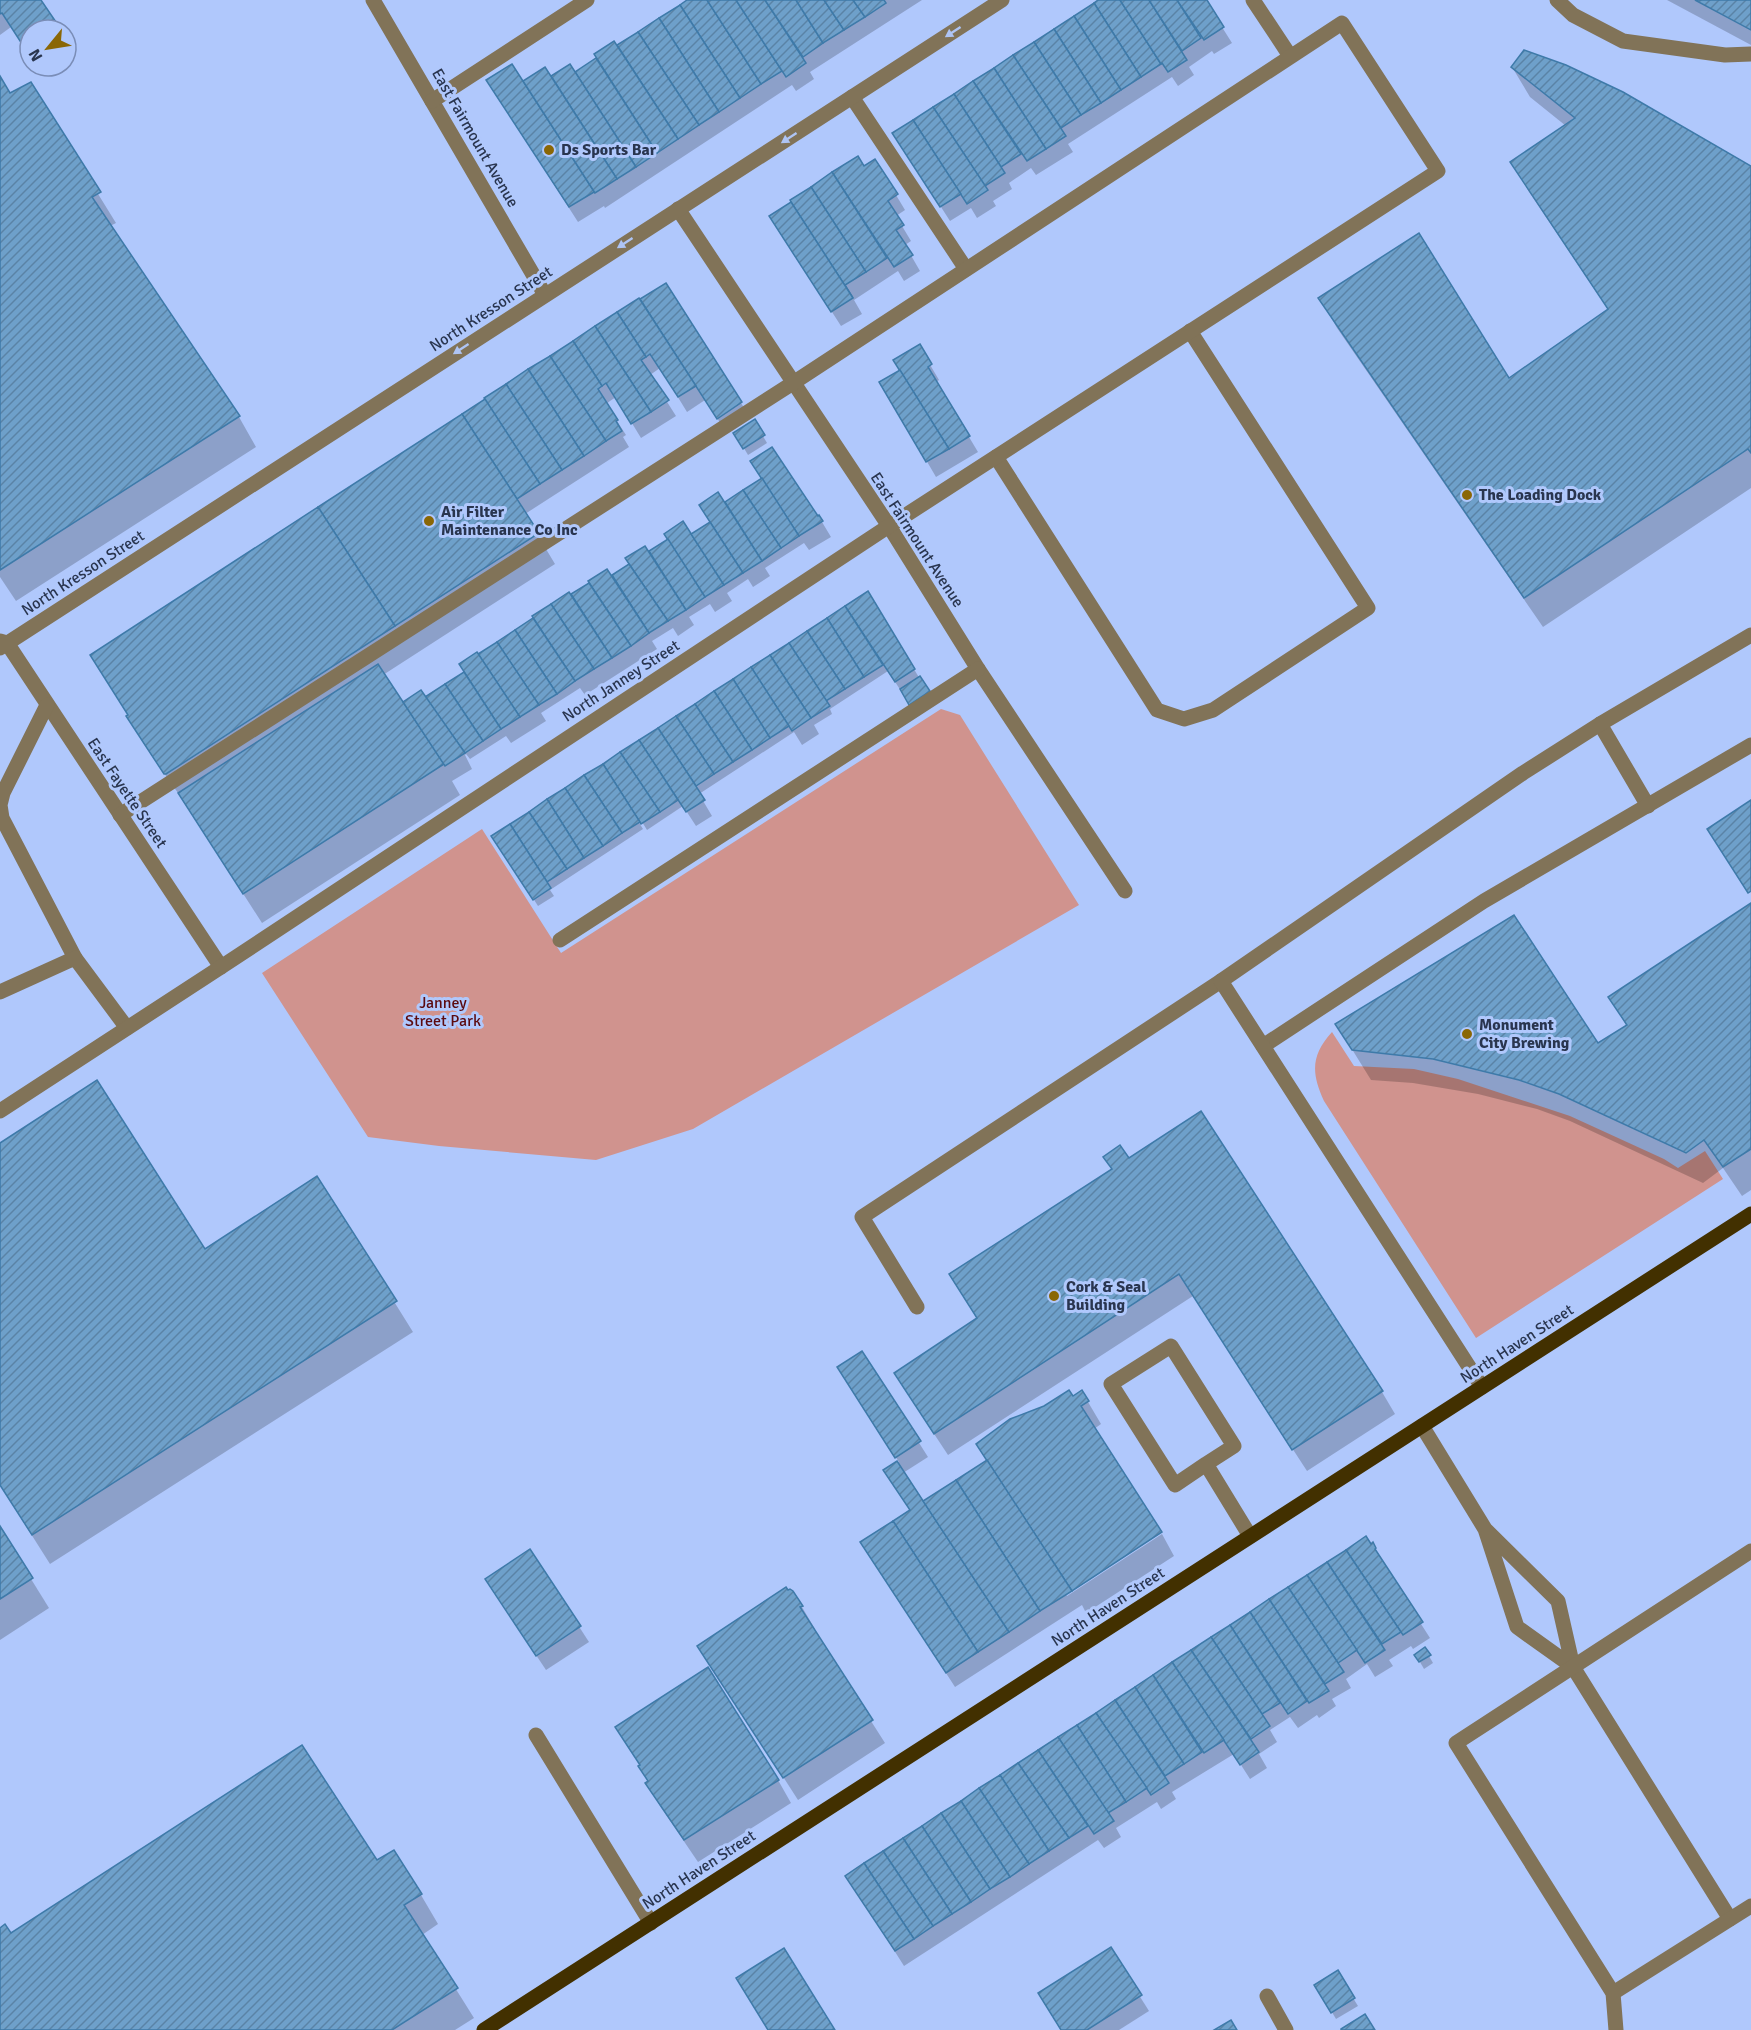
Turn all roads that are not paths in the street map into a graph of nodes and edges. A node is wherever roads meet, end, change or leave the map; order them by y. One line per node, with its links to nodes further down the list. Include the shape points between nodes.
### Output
1 (373, 0): 9 (street, East Fairmount Avenue)
2 (587, 0): 9 (street)
3 (1002, 0): 8 (street, North Kresson Street, one-way to 8)
4 (1252, 0): 7 (street)
5 (1557, 0): 6 (street, via 1572,15 1623,41 1725,55)
6 (1751, 54)
7 (1290, 56): 11 (street); 13 (street, North Janney Street, via 1342,22 1438,171)
8 (852, 97): 10 (street, North Kresson Street, one-way to 10); 11 (street)
9 (432, 101): 12 (street, East Fairmount Avenue)
10 (678, 209): 12 (street, North Kresson Street, one-way to 12); 14 (street, East Fairmount Avenue)
11 (966, 269): 14 (street)
12 (545, 295): 18 (street, North Kresson Street, one-way to 18)
13 (1190, 331): 15 (street, North Janney Street); 15 (street, via 1368,608 1213,710 1184,719 1157,710)
14 (793, 383): 16 (street, East Fairmount Avenue); 24 (street)
15 (996, 457): 16 (street, North Janney Street)
16 (889, 526): 19 (street, East Fairmount Avenue); 28 (street, North Janney Street)
17 (1751, 635): 21 (street)
18 (2, 644): 20 (street, East Fayette Street)
19 (978, 669): 25 (street, East Fairmount Avenue); 26 (street)
20 (47, 705): 24 (street, East Fayette Street); 27 (street, via 0,805 2,818)
21 (1600, 724): 23 (street); 29 (street)
22 (1751, 745): 23 (street)
23 (1648, 806): 32 (street, via 1484,901)
24 (120, 815): 28 (street, East Fayette Street)
25 (1125, 891)
26 (560, 940)
27 (75, 958): 30 (street); 31 (street)
28 (221, 967): 31 (street, North Janney Street)
29 (1221, 981): 32 (street); 35 (street, via 862,1217)
30 (0, 992)
31 (128, 1028): 33 (street, North Janney Street)
32 (1263, 1046): 36 (street)
33 (0, 1111)
34 (1751, 1214): 36 (main road, North Haven Street)
35 (917, 1307)
36 (1482, 1387): 37 (main road, North Haven Street)
37 (1422, 1426): 39 (street); 40 (main road, North Haven Street)
38 (1206, 1464): 38 (street, via 1175,1485 1111,1384 1172,1346 1234,1446); 40 (street)
39 (1485, 1529): 42 (street, via 1558,1601); 42 (street, via 1517,1626)
40 (1250, 1536): 46 (main road, North Haven Street)
41 (1751, 1551): 42 (street)
42 (1573, 1667): 45 (street); 47 (street, via 1456,1743)
43 (536, 1735): 46 (street)
44 (1751, 1906): 45 (street)
45 (1730, 1919): 47 (street)
46 (651, 1923): 49 (main road, North Haven Street)
47 (1613, 1993): 51 (street)
48 (1267, 1996): 50 (street)
49 (484, 2030)
50 (1286, 2030)
51 (1616, 2030)

